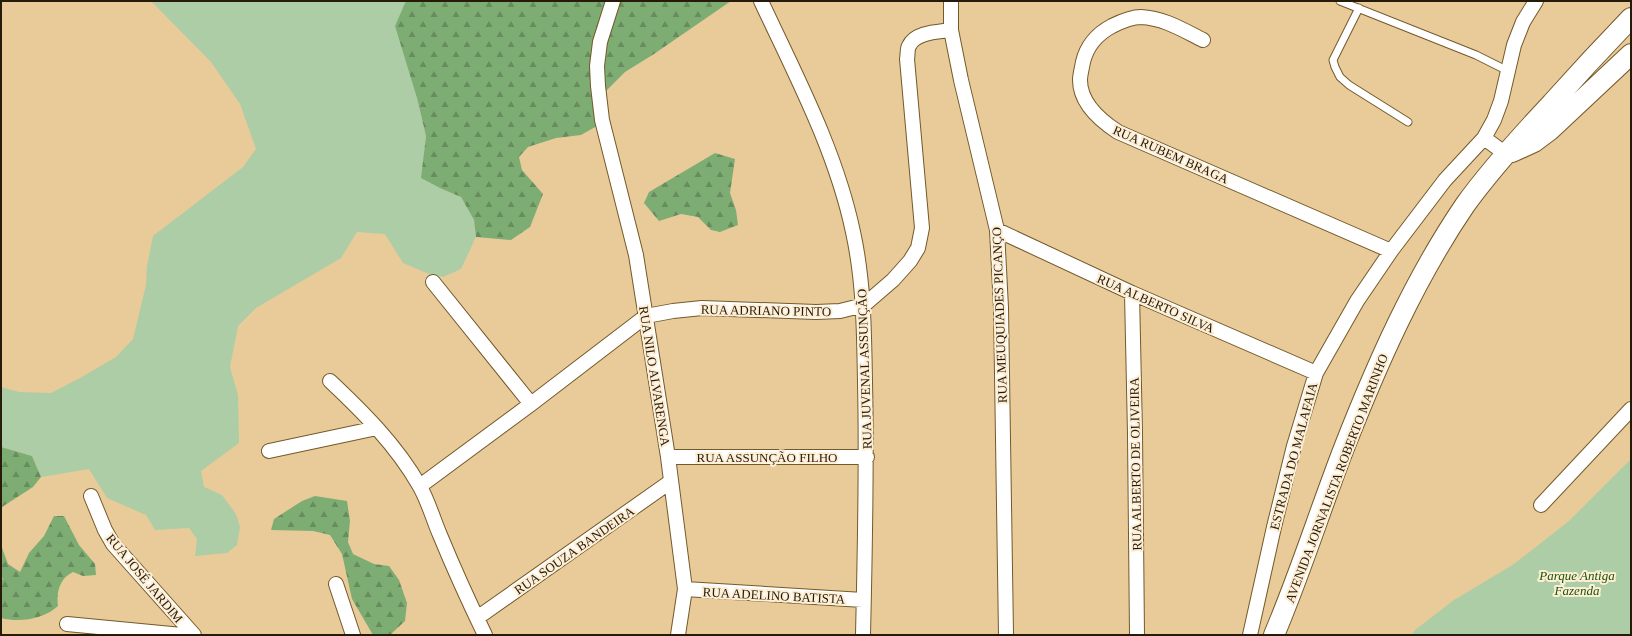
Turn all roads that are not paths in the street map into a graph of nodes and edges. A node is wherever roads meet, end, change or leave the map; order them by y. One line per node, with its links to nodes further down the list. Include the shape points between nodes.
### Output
1 (613, 1): 20 (street, RUA NILO ALVARENGA, via 600,42 597,66 602,120 636,256)
2 (761, 1): 19 (street, RUA JUVENAL ASSUNÇÃO, via 822,134 841,183 854,233)
3 (951, 1): 8 (street, RUA MEUQUIADES PICANÇO)
4 (1340, 1): 6 (lane)
5 (1536, 1): 11 (street, ESTRADA DO MALAFAIA, via 1514,45)
6 (1359, 8): 11 (lane, via 1476,55); 12 (lane, via 1333,60 1335,67 1340,77 1349,85)
7 (1631, 18): 14 (main road, AVENIDA JORNALISTA ROBERTO MARINHO)
8 (951, 30): 15 (street, RUA MEUQUIADES PICANÇO); 19 (street, RUA ADRIANO PINTO, via 926,34 915,39 909,46 907,59 922,228 918,248 910,261 894,280)
9 (1203, 40): 16 (street, RUA RUBEM BRAGA, via 1165,21 1140,17 1119,22 1100,33 1086,52 1080,80 1092,110 1118,132)
10 (1631, 54): 14 (main road, via 1550,130 1534,142)
11 (1508, 71): 13 (street, ESTRADA DO MALAFAIA, via 1501,101)
12 (1408, 122)
13 (1484, 138): 14 (street); 16 (street, ESTRADA DO MALAFAIA, via 1446,180)
14 (1506, 154): 38 (main road, AVENIDA JORNALISTA ROBERTO MARINHO, via 1466,204 1441,243 1393,332 1344,448)
15 (997, 230): 18 (street, RUA ALBERTO SILVA); 45 (street, RUA MEUQUIADES PICANÇO, via 1001,308)
16 (1391, 251): 21 (street, ESTRADA DO MALAFAIA, via 1357,301)
17 (433, 282): 23 (street)
18 (1132, 294): 21 (street, RUA ALBERTO SILVA); 46 (street, RUA ALBERTO DE OLIVEIRA)
19 (864, 305): 20 (street, RUA ADRIANO PINTO, via 840,311 816,312 702,308); 28 (street, RUA JUVENAL ASSUNÇÃO)
20 (646, 316): 23 (street, RUA ADRIANO PINTO); 27 (street, RUA NILO ALVARENGA)
21 (1316, 373): 47 (street, ESTRADA DO MALAFAIA, via 1294,446)
22 (330, 381): 25 (street)
23 (531, 404): 30 (street, RUA ADRIANO PINTO)
24 (1631, 409): 32 (street)
25 (377, 428): 26 (street); 30 (street)
26 (270, 451)
27 (668, 457): 28 (street, RUA ASSUNÇÃO FILHO); 29 (street, RUA NILO ALVARENGA)
28 (867, 457): 35 (street, RUA JUVENAL ASSUNÇÃO)
29 (670, 482): 34 (street, RUA NILO ALVARENGA); 36 (street, RUA SOUZA BANDEIRA)
30 (420, 486): 36 (street)
31 (91, 496): 40 (street, RUA JOSÉ JARDIM, via 113,544)
32 (1540, 505)
33 (336, 584): 41 (street)
34 (685, 589): 35 (street, RUA ADELINO BATISTA); 43 (street, RUA NILO ALVARENGA)
35 (863, 600): 44 (street, RUA JUVENAL ASSUNÇÃO)
36 (477, 618): 42 (street)
37 (67, 624): 39 (street)
38 (1276, 632)
39 (182, 635)
40 (194, 635)
41 (353, 635)
42 (485, 635)
43 (678, 635)
44 (863, 635)
45 (1006, 635)
46 (1137, 635)
47 (1250, 635)

